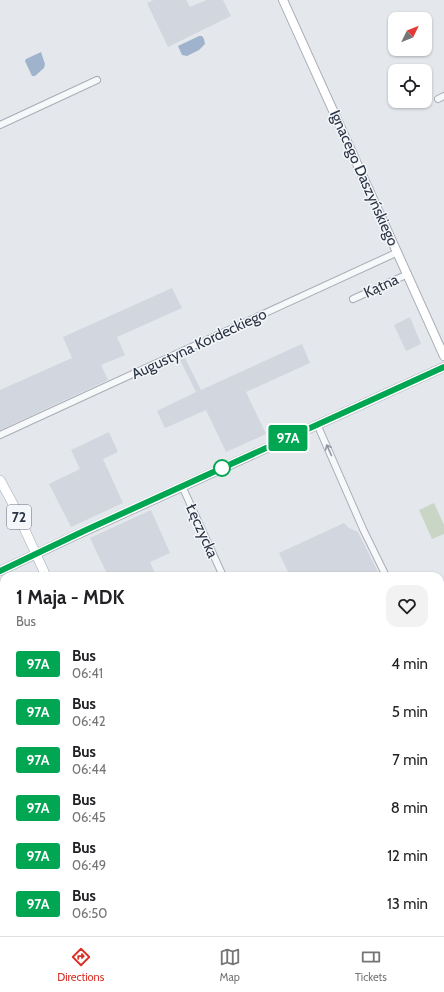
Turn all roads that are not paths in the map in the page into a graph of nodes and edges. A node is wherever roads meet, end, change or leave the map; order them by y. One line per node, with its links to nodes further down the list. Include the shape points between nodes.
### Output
1 (283, 0): 4 (street, Ignacego Daszyńskiego)
2 (97, 80): 3 (street)
3 (0, 125)
4 (398, 252): 5 (street, Ignacego Daszyńskiego); 10 (street, Augustyna Kordeckiego)
5 (408, 274): 6 (street, Kątna); 7 (street, Ignacego Daszyńskiego)
6 (353, 299)
7 (444, 356)
8 (444, 367): 9 (street)
9 (318, 424): 12 (street); 17 (street, one-way to 9)
10 (0, 435)
11 (0, 480): 13 (main road, 72)
12 (182, 486): 13 (street); 16 (street, Łęczycka)
13 (36, 554): 14 (street); 15 (main road, 72)
14 (0, 571)
15 (44, 572)
16 (220, 572)
17 (384, 572)

